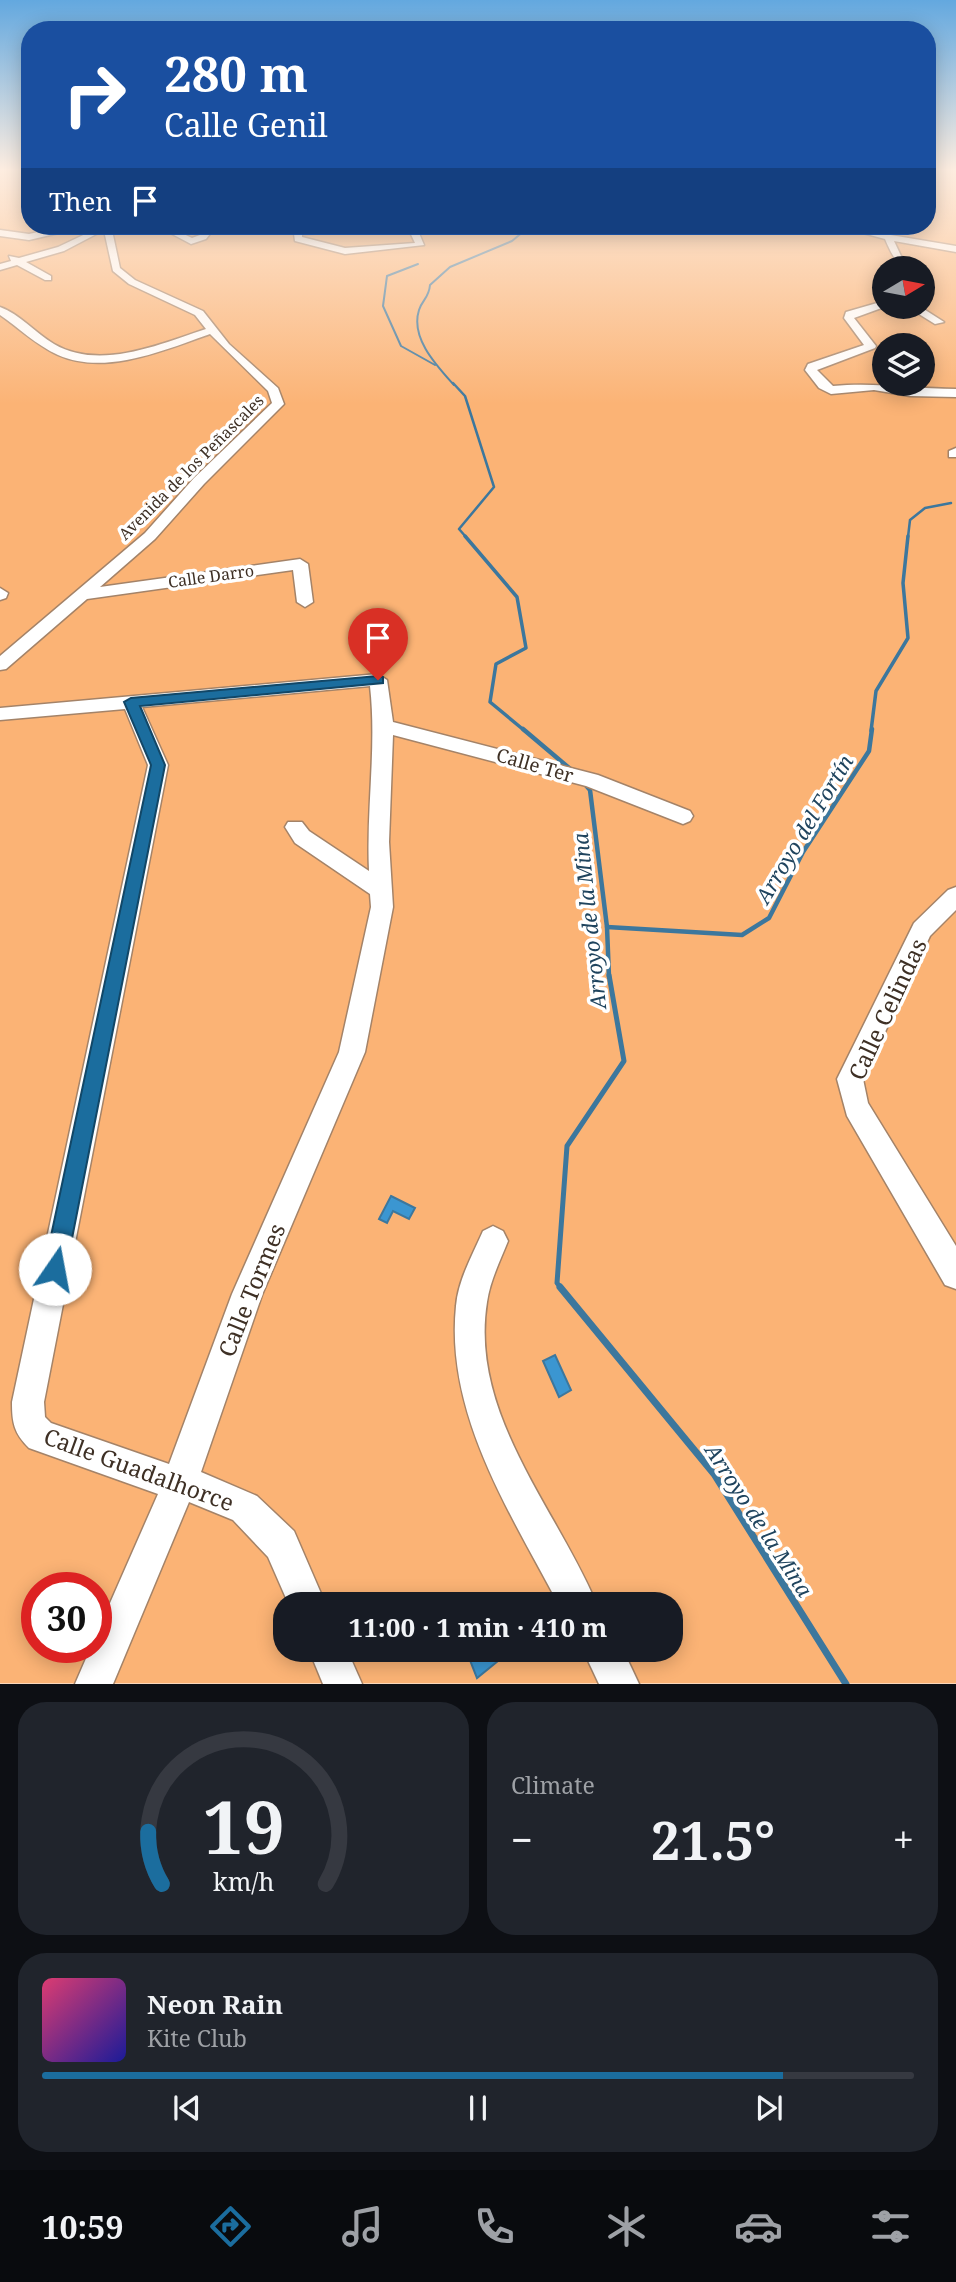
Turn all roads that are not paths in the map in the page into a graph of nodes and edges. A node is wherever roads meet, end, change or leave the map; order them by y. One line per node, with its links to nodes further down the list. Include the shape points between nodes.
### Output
1 (66, 247): 6 (street)
2 (109, 247): 13 (street, Avenida de los Peñascales, via 112,262 123,276 192,308)
3 (328, 247): 4 (street, via 345,251)
4 (400, 247)
5 (0, 255): 6 (street)
6 (21, 261): 7 (street); 8 (street)
7 (0, 267)
8 (48, 278)
9 (872, 308): 14 (street, via 849,318 871,346 812,366 821,384 839,391 874,386)
10 (0, 310): 13 (street, via 61,352 77,357 121,356)
11 (934, 319): 12 (street)
12 (939, 322)
13 (212, 330): 15 (street, Avenida de los Peñascales, via 274,390 278,404 150,536)
14 (956, 393)
15 (85, 594): 16 (street, Calle Darro, via 300,564); 17 (street, Avenida de los Peñascales)
16 (305, 602)
17 (0, 664)
18 (131, 702): 19 (street); 20 (street, Calle Tormes, via 378,680); 27 (street, Calle Guadalhorce, via 158,765 28,1402 29,1425 41,1436)
19 (0, 714)
20 (384, 726): 21 (street, Calle Ter, via 591,780); 23 (street, Calle Tormes)
21 (683, 817)
22 (295, 827): 23 (street, via 302,837)
23 (380, 889): 27 (street, Calle Tormes, via 382,907 352,1052 247,1294)
24 (956, 896): 26 (street, Calle Celindas, via 922,930 850,1079 856,1107)
25 (493, 1241): 29 (street, via 471,1304 471,1353 478,1391 492,1438)
26 (956, 1274)
27 (180, 1483): 28 (street, Calle Guadalhorce, via 245,1508 281,1544); 32 (street, Calle Tormes)
28 (302, 1592)
29 (572, 1592)
30 (333, 1662): 33 (street)
31 (609, 1662): 34 (street)
32 (94, 1684)
33 (343, 1684)
34 (620, 1684)

